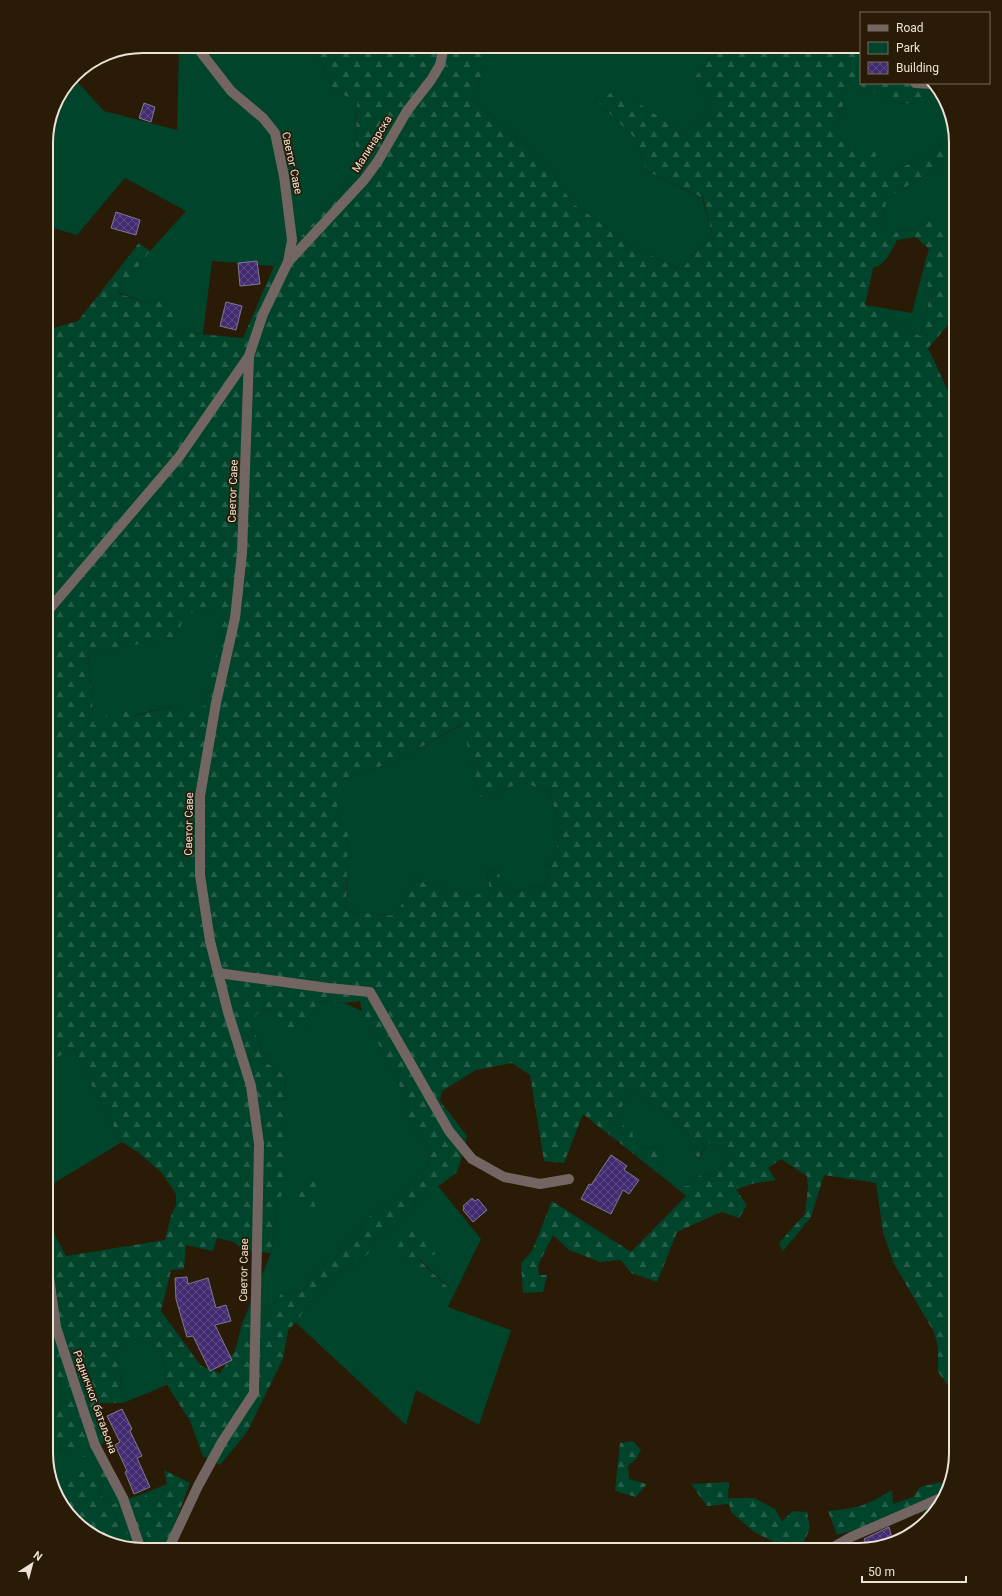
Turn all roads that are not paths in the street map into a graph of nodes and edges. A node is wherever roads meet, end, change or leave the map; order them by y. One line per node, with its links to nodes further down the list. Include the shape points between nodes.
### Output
1 (201, 53): 3 (street, Светог Саве, via 230,91 263,118 275,133 284,176 292,240)
2 (443, 53): 3 (street, Малинарска, via 440,65 407,111 378,162)
3 (288, 262): 4 (street, Светог Саве, via 263,314)
4 (248, 356): 5 (street, via 179,457); 6 (street, Светог Саве, via 242,553 235,618 216,703 200,796 200,875 210,942)
5 (53, 605)
6 (218, 973): 7 (street, via 370,992 449,1131 472,1159 504,1178 540,1184); 11 (street, Светог Саве, via 252,1086 259,1144 254,1393 198,1486)
7 (570, 1179)
8 (53, 1306): 10 (street, Радничког батаљона, via 56,1327 95,1446 123,1498)
9 (936, 1500): 12 (street)
10 (139, 1543)
11 (171, 1543)
12 (840, 1543)

